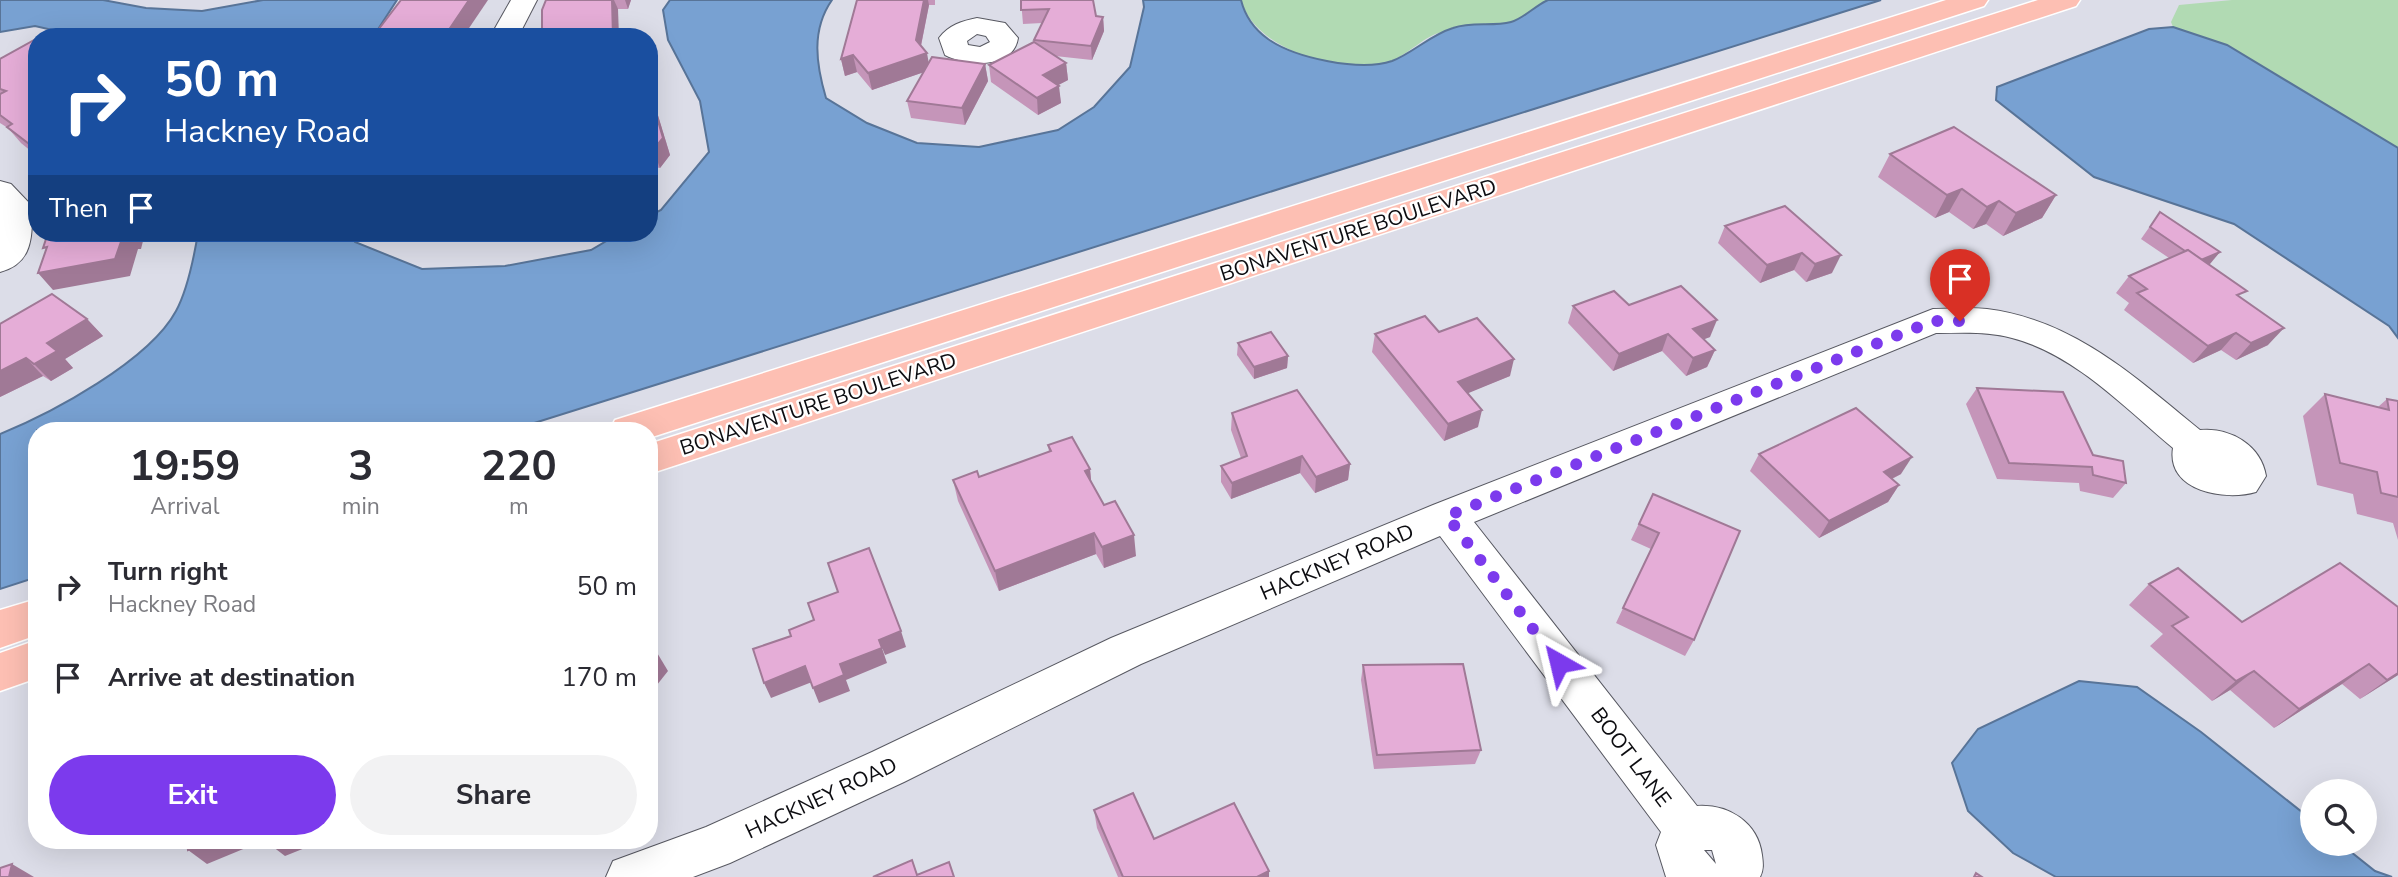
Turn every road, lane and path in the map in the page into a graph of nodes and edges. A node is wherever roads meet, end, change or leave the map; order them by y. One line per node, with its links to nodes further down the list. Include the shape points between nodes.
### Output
1 (524, 0): 4 (street)
2 (1974, 0): 7 (main road, BONAVENTURE BOULEVARD)
3 (2066, 0): 9 (main road, BONAVENTURE BOULEVARD)
4 (509, 28)
5 (0, 191): 6 (street, via 16,206 16,243)
6 (0, 261)
7 (654, 422)
8 (2194, 445): 10 (street, HACKNEY ROAD, via 2074,349 2028,330 1987,321 1933,321)
9 (658, 456)
10 (1447, 516): 15 (street, BOOT LANE); 16 (street, HACKNEY ROAD, via 1126,651 714,847)
11 (28, 620): 12 (main road)
12 (0, 629)
13 (28, 663): 14 (main road)
14 (0, 671)
15 (1688, 831): 17 (street, via 1679,849 1682,860); 18 (street, via 1709,826 1731,838 1741,860)
16 (630, 877)
17 (1698, 877)
18 (1735, 877)

